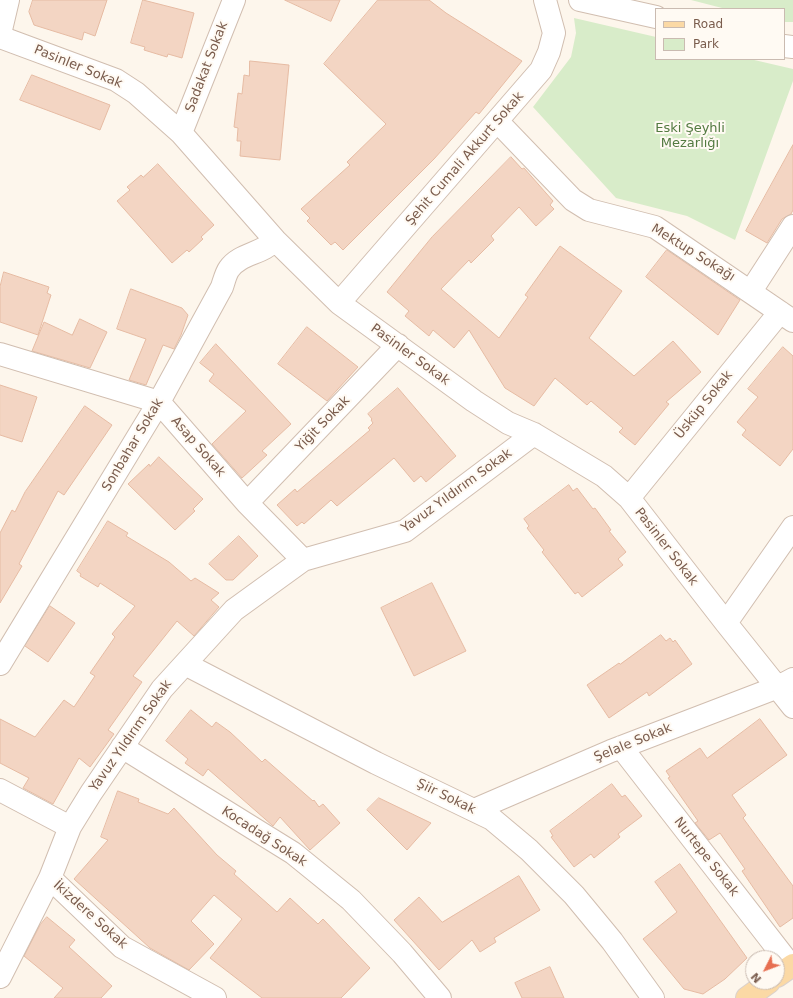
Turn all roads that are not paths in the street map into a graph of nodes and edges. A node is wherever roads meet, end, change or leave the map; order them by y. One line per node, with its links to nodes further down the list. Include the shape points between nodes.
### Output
1 (8, 0): 6 (street)
2 (234, 0): 8 (street, Sadakat Sokak)
3 (545, 0): 7 (street, Şehit Cumali Akkurt Sokak, via 554,33 549,52 541,70)
4 (580, 0): 5 (street)
5 (655, 17)
6 (0, 36): 8 (street, Pasinler Sokak, via 116,80 136,93)
7 (498, 122): 11 (street, Mektup Sokağı, via 573,200 589,210 655,227); 12 (street, Şehit Cumali Akkurt Sokak)
8 (181, 133): 10 (street, Pasinler Sokak)
9 (793, 226): 11 (street)
10 (275, 240): 12 (street, Pasinler Sokak); 16 (street, Sonbahar Sokak, via 270,246 240,258 229,269 222,287)
11 (751, 291): 13 (street, Mektup Sokağı)
12 (339, 303): 14 (street, Pasinler Sokak)
13 (787, 317): 18 (street, Üsküp Sokak)
14 (398, 345): 17 (street, Pasinler Sokak, via 474,401 508,423); 19 (street, Yiğit Sokak)
15 (0, 354): 16 (street)
16 (159, 402): 19 (street, Asap Sokak); 23 (street, Sonbahar Sokak)
17 (534, 434): 18 (street, Pasinler Sokak, via 604,476); 21 (street, Yavuz Yıldırım Sokak, via 405,531)
18 (629, 498): 22 (street, Pasinler Sokak)
19 (247, 504): 21 (street, Asap Sokak)
20 (793, 527): 22 (street)
21 (303, 560): 24 (street, Yavuz Yıldırım Sokak, via 234,610)
22 (726, 624): 25 (street, Pasinler Sokak)
23 (0, 664)
24 (185, 664): 27 (street, Yavuz Yıldırım Sokak, via 162,690); 30 (street, Şiir Sokak, via 376,763)
25 (785, 683): 26 (street, Pasinler Sokak); 28 (street, Şelale Sokak)
26 (793, 707)
27 (122, 747): 31 (street, Yavuz Yıldırım Sokak); 37 (street, Kocadağ Sokak, via 293,853 351,900 402,953)
28 (621, 747): 30 (street, Şelale Sokak); 33 (street, Nurtepe Sokak)
29 (0, 790): 31 (street)
30 (474, 810): 38 (street, Şiir Sokak, via 492,819 529,850 574,895 612,941)
31 (70, 827): 32 (street, Yavuz Yıldırım Sokak)
32 (50, 878): 34 (street, Yavuz Yıldırım Sokak); 36 (street, İkizdere Sokak, via 122,947)
33 (787, 969)
34 (0, 977)
35 (758, 990): 39 (main road)
36 (215, 998)
37 (440, 998)
38 (653, 998)
39 (747, 998)

